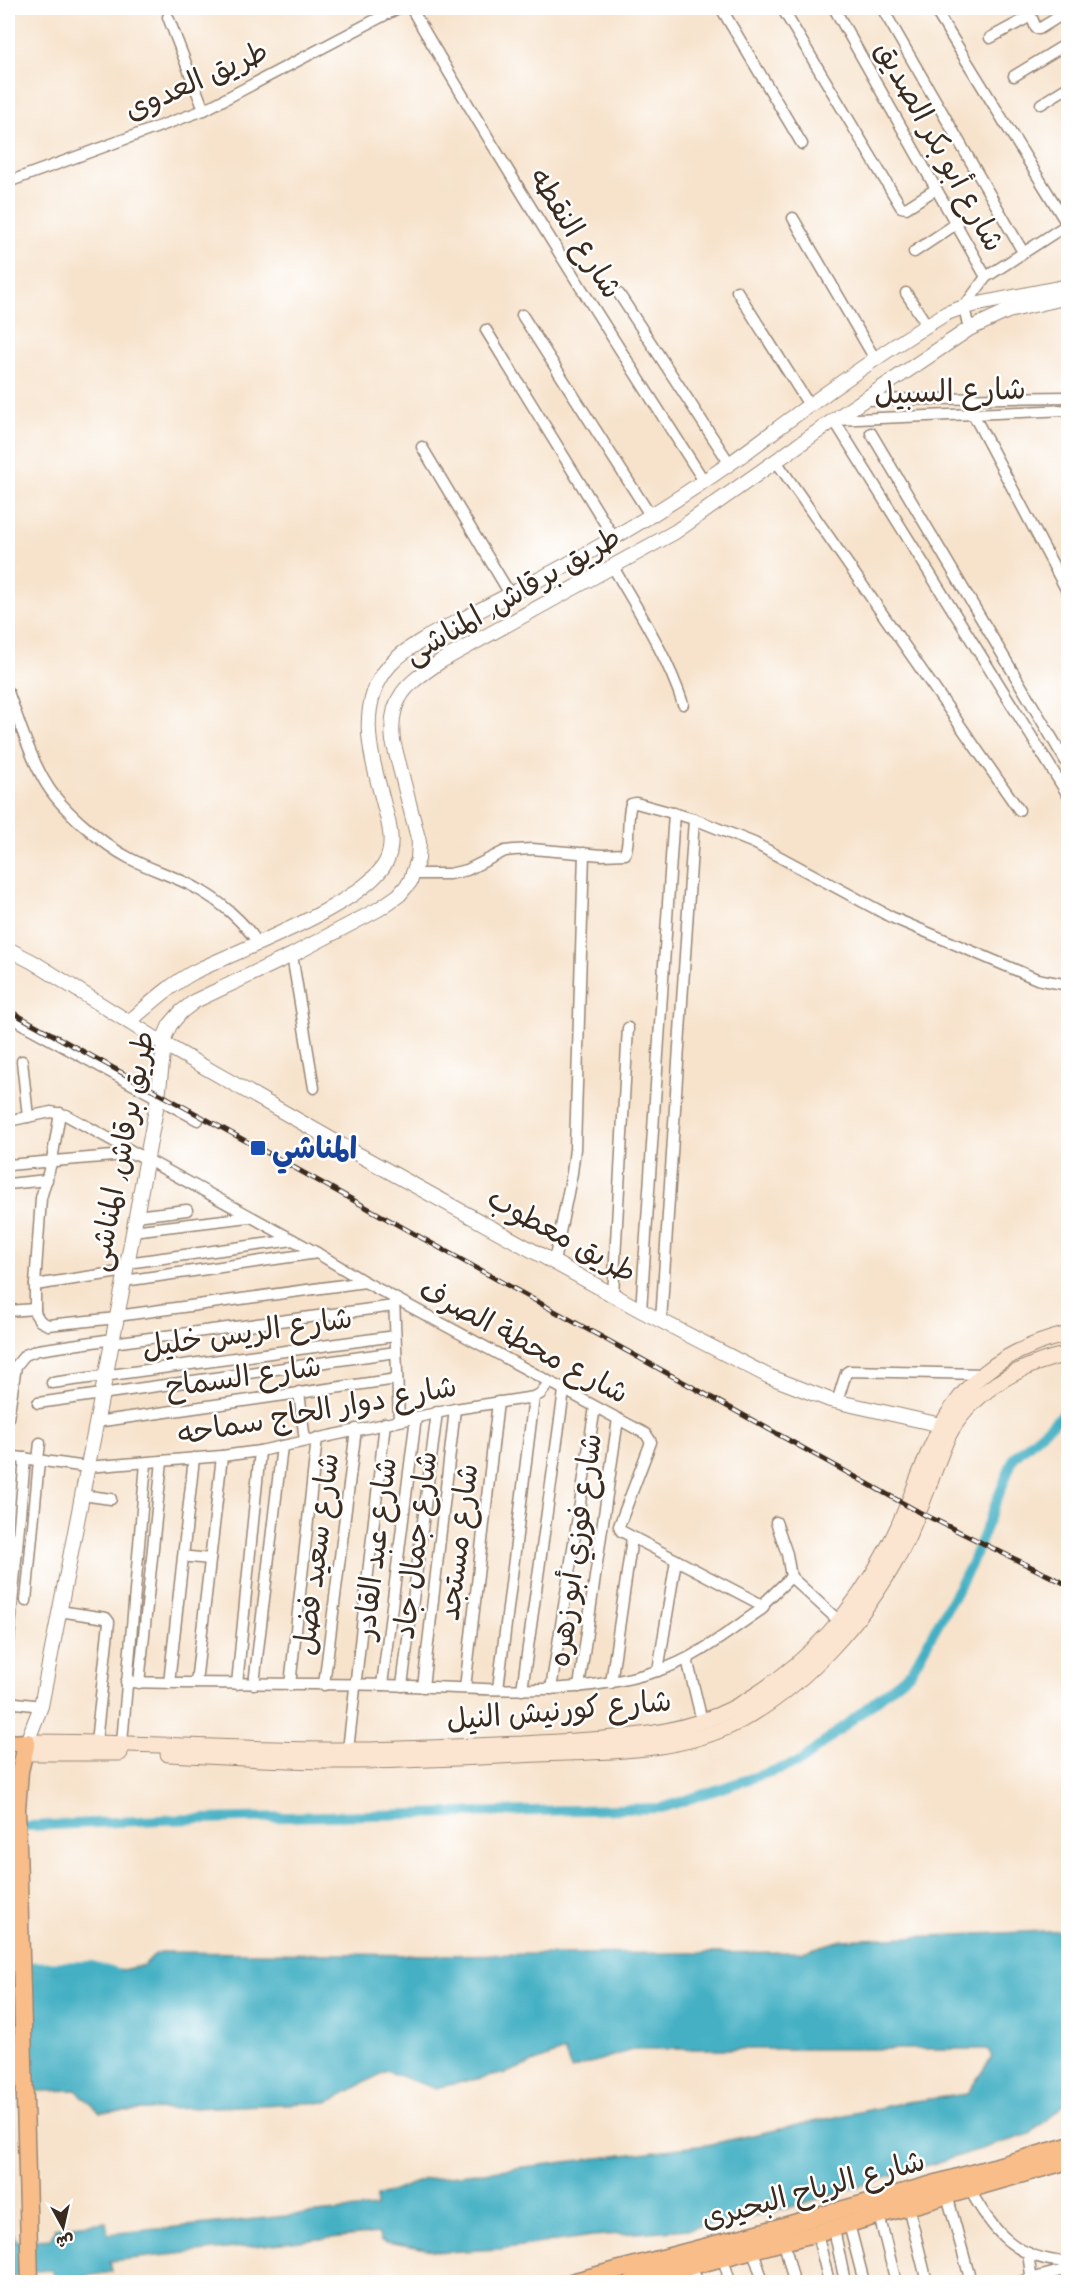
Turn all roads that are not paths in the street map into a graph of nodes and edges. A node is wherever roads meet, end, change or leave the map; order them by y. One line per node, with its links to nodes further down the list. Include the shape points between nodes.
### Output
1 (398, 8): 9 (street, طريق العدوى)
2 (411, 8): 47 (street, شارع النقطه, via 585,296)
3 (721, 8): 17 (street)
4 (782, 8): 19 (street, via 901,207 906,208)
5 (834, 8): 19 (street, شارع أبو بكر الصديق)
6 (882, 8): 24 (street)
7 (934, 8): 22 (street)
8 (1068, 11): 11 (street, via 1039,29 1029,17)
9 (378, 13): 16 (street, طريق العدوى)
10 (168, 17): 16 (street)
11 (990, 38)
12 (1068, 43): 13 (street)
13 (1014, 76)
14 (1068, 87): 15 (street)
15 (1041, 104)
16 (204, 110): 18 (street, طريق العدوى)
17 (802, 144)
18 (8, 182)
19 (936, 189): 21 (street, شارع أبو بكر الصديق)
20 (793, 218): 36 (street)
21 (956, 224): 23 (street); 25 (street, شارع أبو بكر الصديق)
22 (1068, 224): 24 (street)
23 (914, 252)
24 (1023, 252): 25 (street)
25 (986, 277): 31 (street)
26 (1068, 286): 31 (street, طريق برقاش, المناشى)
27 (737, 291): 39 (street)
28 (906, 293): 33 (street)
29 (619, 294): 46 (street)
30 (1068, 297): 34 (street, طريق برقاش, المناشى, via 1008,311)
31 (964, 307): 33 (street, طريق برقاش, المناشى); 34 (street)
32 (522, 315): 48 (street)
33 (927, 325): 36 (street, طريق برقاش, المناشى)
34 (969, 329): 38 (street, طريق برقاش, المناشى)
35 (486, 330): 49 (street)
36 (875, 359): 39 (street, طريق برقاش, المناشى)
37 (1068, 397): 38 (street, شارع السبيل)
38 (864, 400): 42 (street, طريق برقاش, المناشى)
39 (809, 405): 46 (street, طريق برقاش, المناشى)
40 (1068, 410): 41 (street, شارع السبيل)
41 (973, 414): 42 (street, شارع السبيل); 51 (street)
42 (834, 420): 45 (street, طريق برقاش, المناشى); 58 (street)
43 (871, 433): 57 (street)
44 (422, 447): 52 (street)
45 (776, 461): 50 (street, طريق برقاش, المناشى, via 684,526); 59 (street)
46 (730, 464): 47 (street, طريق برقاش, المناشى)
47 (704, 481): 48 (street, طريق برقاش, المناشى)
48 (650, 515): 49 (street, طريق برقاش, المناشى)
49 (614, 538): 52 (street, طريق برقاش, المناشى)
50 (613, 567): 54 (street, طريق برقاش, المناشى); 56 (street, via 658,646)
51 (1068, 593)
52 (510, 594): 53 (street, طريق برقاش, المناشى)
53 (427, 638): 54 (street); 64 (street, طريق برقاش, المناشى, via 391,664 377,684 370,708 367,732 371,756 390,824 387,860 377,876 362,888)
54 (441, 661): 63 (street, طريق برقاش, المناشى, via 401,693 391,725 419,842)
55 (8, 692): 64 (street, via 39,771 60,803 102,841 127,857 196,888 249,930)
56 (683, 704)
57 (1068, 765)
58 (1068, 795)
59 (1019, 810)
60 (674, 813): 61 (street); 62 (street, via 631,804 625,854); 98 (street)
61 (694, 819): 67 (street, via 754,843 891,917 1037,979); 100 (street)
62 (584, 853): 63 (street, via 505,851 467,870); 90 (street, via 574,1149)
63 (414, 874): 66 (street, طريق برقاش, المناشى, via 399,895 379,909)
64 (258, 943): 69 (street, طريق برقاش, المناشى, via 172,986)
65 (8, 949): 69 (street, طريق معطوب)
66 (292, 954): 71 (street, طريق برقاش, المناشى, via 195,1001 170,1025); 73 (street)
67 (1068, 985)
68 (8, 1016): 74 (street)
69 (133, 1024): 71 (street, طريق معطوب)
70 (628, 1028): 94 (street)
71 (160, 1046): 74 (street, طريق برقاش, المناشى); 90 (street, طريق معطوب)
72 (22, 1061): 76 (street)
73 (314, 1088)
74 (158, 1098): 77 (street); 79 (street, طريق برقاش, المناشى)
75 (60, 1113): 76 (street); 79 (street, شارع محطة الصرف); 80 (street)
76 (28, 1117): 78 (street)
77 (198, 1120)
78 (8, 1121)
79 (141, 1157): 80 (street); 85 (street, طريق برقاش, المناشى); 86 (street, شارع محطة الصرف)
80 (52, 1160): 81 (street); 82 (street)
81 (8, 1165)
82 (47, 1180): 83 (street); 93 (street, via 41,1198)
83 (8, 1184)
84 (187, 1210): 85 (street)
85 (135, 1216): 87 (street, طريق برقاش, المناشى)
86 (249, 1217): 87 (street); 88 (street, شارع محطة الصرف)
87 (132, 1231): 91 (street, طريق برقاش, المناشى)
88 (293, 1240): 89 (street, شارع محطة الصرف); 91 (street)
89 (317, 1253): 91 (street); 92 (street, شارع محطة الصرف)
90 (555, 1262): 94 (street, طريق معطوب)
91 (126, 1272): 93 (street); 99 (street, طريق برقاش, المناشى)
92 (365, 1282): 95 (street, شارع محطة الصرف); 99 (street)
93 (35, 1285): 96 (street)
94 (613, 1295): 98 (street, طريق معطوب)
95 (394, 1302): 102 (street); 103 (street); 110 (street, شارع محطة الصرف)
96 (35, 1309): 97 (street); 99 (street, via 37,1318 48,1325)
97 (8, 1311)
98 (641, 1311): 100 (street, طريق معطوب)
99 (117, 1317): 103 (street, طريق برقاش, المناشى)
100 (661, 1321): 117 (street, طريق معطوب, via 788,1385)
101 (1068, 1334): 106 (main road, شارع كورنيش النيل, via 1018,1350)
102 (395, 1336): 104 (street); 107 (street, شارع الريس خليل)
103 (112, 1341): 107 (street, طريق برقاش, المناشى); 111 (street, via 31,1352 16,1366)
104 (396, 1352): 108 (street); 114 (street)
105 (1068, 1354): 128 (main road, شارع كورنيش النيل, via 1026,1366 1005,1378)
106 (982, 1374): 117 (street, via 849,1371); 128 (main road, شارع كورنيش النيل, via 953,1407)
107 (105, 1376): 109 (street, شارع الريس خليل); 114 (street, طريق برقاش, المناشى)
108 (397, 1379): 113 (street, شارع السماح); 125 (street)
109 (52, 1383)
110 (549, 1383): 112 (street, شارع محطة الصرف); 115 (street)
111 (10, 1389): 123 (street)
112 (564, 1391): 119 (street, شارع محطة الصرف); 176 (street)
113 (299, 1392): 126 (street, شارع السماح); 131 (street)
114 (102, 1393): 118 (street); 126 (street, طريق برقاش, المناشى)
115 (534, 1397): 116 (street, شارع دوار الحاج سماحه); 174 (street)
116 (498, 1402): 120 (street, شارع دوار الحاج سماحه); 173 (street, شارع مستجد)
117 (837, 1402): 128 (street, طريق معطوب)
118 (38, 1403)
119 (595, 1407): 124 (street, شارع محطة الصرف); 175 (street)
120 (454, 1409): 121 (street, شارع دوار الحاج سماحه); 171 (street, شارع جمال جاد)
121 (437, 1412): 122 (street, شارع دوار الحاج سماحه); 170 (street)
122 (416, 1417): 125 (street, شارع دوار الحاج سماحه); 169 (street, شارع عبد القادر)
123 (8, 1418)
124 (618, 1419): 146 (street, شارع محطة الصرف, via 646,1434 651,1442 619,1526 622,1533); 172 (street, شارع فوزي أبو زهره)
125 (399, 1420): 127 (street, شارع دوار الحاج سماحه)
126 (96, 1422): 142 (street, طريق برقاش, المناشى)
127 (386, 1423): 129 (street, شارع دوار الحاج سماحه); 168 (street)
128 (946, 1428): 147 (main road, شارع كورنيش النيل)
129 (356, 1429): 130 (street, شارع دوار الحاج سماحه); 167 (street, شارع سعيد فضل)
130 (317, 1438): 131 (street, شارع دوار الحاج سماحه); 166 (street)
131 (305, 1441): 133 (street, شارع دوار الحاج سماحه)
132 (40, 1443): 139 (street)
133 (282, 1446): 134 (street, شارع دوار الحاج سماحه); 165 (street)
134 (260, 1451): 136 (street, شارع دوار الحاج سماحه); 164 (street)
135 (8, 1456): 137 (street, شارع دوار الحاج سماحه)
136 (222, 1456): 138 (street, شارع دوار الحاج سماحه); 149 (street)
137 (25, 1458): 139 (street, شارع دوار الحاج سماحه); 156 (street)
138 (194, 1458): 140 (street, شارع دوار الحاج سماحه); 161 (street)
139 (39, 1460): 142 (street, شارع دوار الحاج سماحه); 152 (street)
140 (162, 1461): 141 (street, شارع دوار الحاج سماحه); 160 (street)
141 (146, 1463): 142 (street, شارع دوار الحاج سماحه); 159 (street)
142 (87, 1467): 143 (street, طريق برقاش, المناشى)
143 (82, 1495): 144 (street); 154 (street, طريق برقاش, المناشى)
144 (111, 1499)
145 (776, 1522): 151 (street)
146 (632, 1538): 150 (street); 163 (street)
147 (894, 1550): 155 (main road, شارع كورنيش النيل); 180 (main road, شارع كورنيش النيل, via 865,1607 815,1665 739,1721 706,1736)
148 (190, 1557): 149 (street)
149 (210, 1559): 162 (street)
150 (676, 1560): 153 (street); 158 (street)
151 (791, 1577): 153 (street); 155 (street)
152 (26, 1601)
153 (764, 1606): 157 (street)
154 (59, 1611): 178 (street, طريق برقاش, المناشى); 181 (street, via 106,1618 109,1622)
155 (840, 1622): 179 (main road, شارع كورنيش النيل, via 784,1674 735,1707)
156 (9, 1639)
157 (687, 1659): 158 (street); 179 (street)
158 (657, 1671): 163 (street)
159 (126, 1682): 160 (street); 183 (street)
160 (139, 1683): 161 (street)
161 (169, 1683): 162 (street)
162 (196, 1683): 164 (street)
163 (611, 1683): 172 (street)
164 (237, 1684): 165 (street)
165 (254, 1684): 166 (street)
166 (290, 1685): 167 (street)
167 (324, 1685): 168 (street)
168 (355, 1685): 169 (street); 186 (street)
169 (382, 1685): 170 (street)
170 (402, 1686): 171 (street)
171 (423, 1687): 173 (street)
172 (579, 1687): 175 (street)
173 (465, 1688): 174 (street)
174 (498, 1689): 176 (street)
175 (550, 1689): 176 (street)
176 (522, 1690)
177 (8, 1702): 178 (street)
178 (41, 1706): 184 (street, طريق برقاش, المناشى)
179 (702, 1721): 180 (main road, شارع كورنيش النيل)
180 (669, 1737): 186 (main road, شارع كورنيش النيل); 187 (main road, شارع كورنيش النيل, via 499,1756)
181 (96, 1742): 183 (main road, شارع كورنيش النيل); 184 (main road, شارع كورنيش النيل)
182 (8, 1743): 184 (main road, شارع كورنيش النيل)
183 (122, 1743): 185 (main road, شارع كورنيش النيل)
184 (19, 1749): 185 (main road, شارع كورنيش النيل); 202 (main road)
185 (176, 1750): 187 (main road, شارع كورنيش النيل)
186 (348, 1750): 187 (main road, شارع كورنيش النيل)
187 (328, 1755)
188 (1068, 2146): 205 (main road, شارع الرياح البحيرى)
189 (1068, 2161): 190 (main road, شارع الرياح البحيرى)
190 (969, 2188): 191 (main road, شارع الرياح البحيرى); 197 (street, via 992,2227)
191 (947, 2195): 192 (main road, شارع الرياح البحيرى); 214 (street)
192 (908, 2206): 193 (main road, شارع الرياح البحيرى); 213 (street)
193 (879, 2215): 194 (main road, شارع الرياح البحيرى); 212 (street)
194 (833, 2229): 195 (main road, شارع الرياح البحيرى); 209 (street); 210 (street); 211 (street)
195 (784, 2242): 196 (main road, شارع الرياح البحيرى); 208 (street)
196 (753, 2250): 198 (main road, شارع الرياح البحيرى); 207 (street)
197 (1028, 2253): 199 (street); 204 (street)
198 (723, 2258): 200 (main road, شارع الرياح البحيرى); 206 (street)
199 (1066, 2268): 204 (street); 216 (street)
200 (695, 2275): 201 (main road, شارع الرياح البحيرى)
201 (666, 2278): 203 (main road, شارع الرياح البحيرى)
202 (30, 2280)
203 (642, 2281)
204 (1032, 2281): 215 (street)
205 (571, 2283)
206 (730, 2283)
207 (763, 2283)
208 (794, 2283)
209 (829, 2283)
210 (845, 2283)
211 (864, 2283)
212 (896, 2283)
213 (927, 2283)
214 (971, 2283)
215 (1019, 2283)
216 (1065, 2283)

